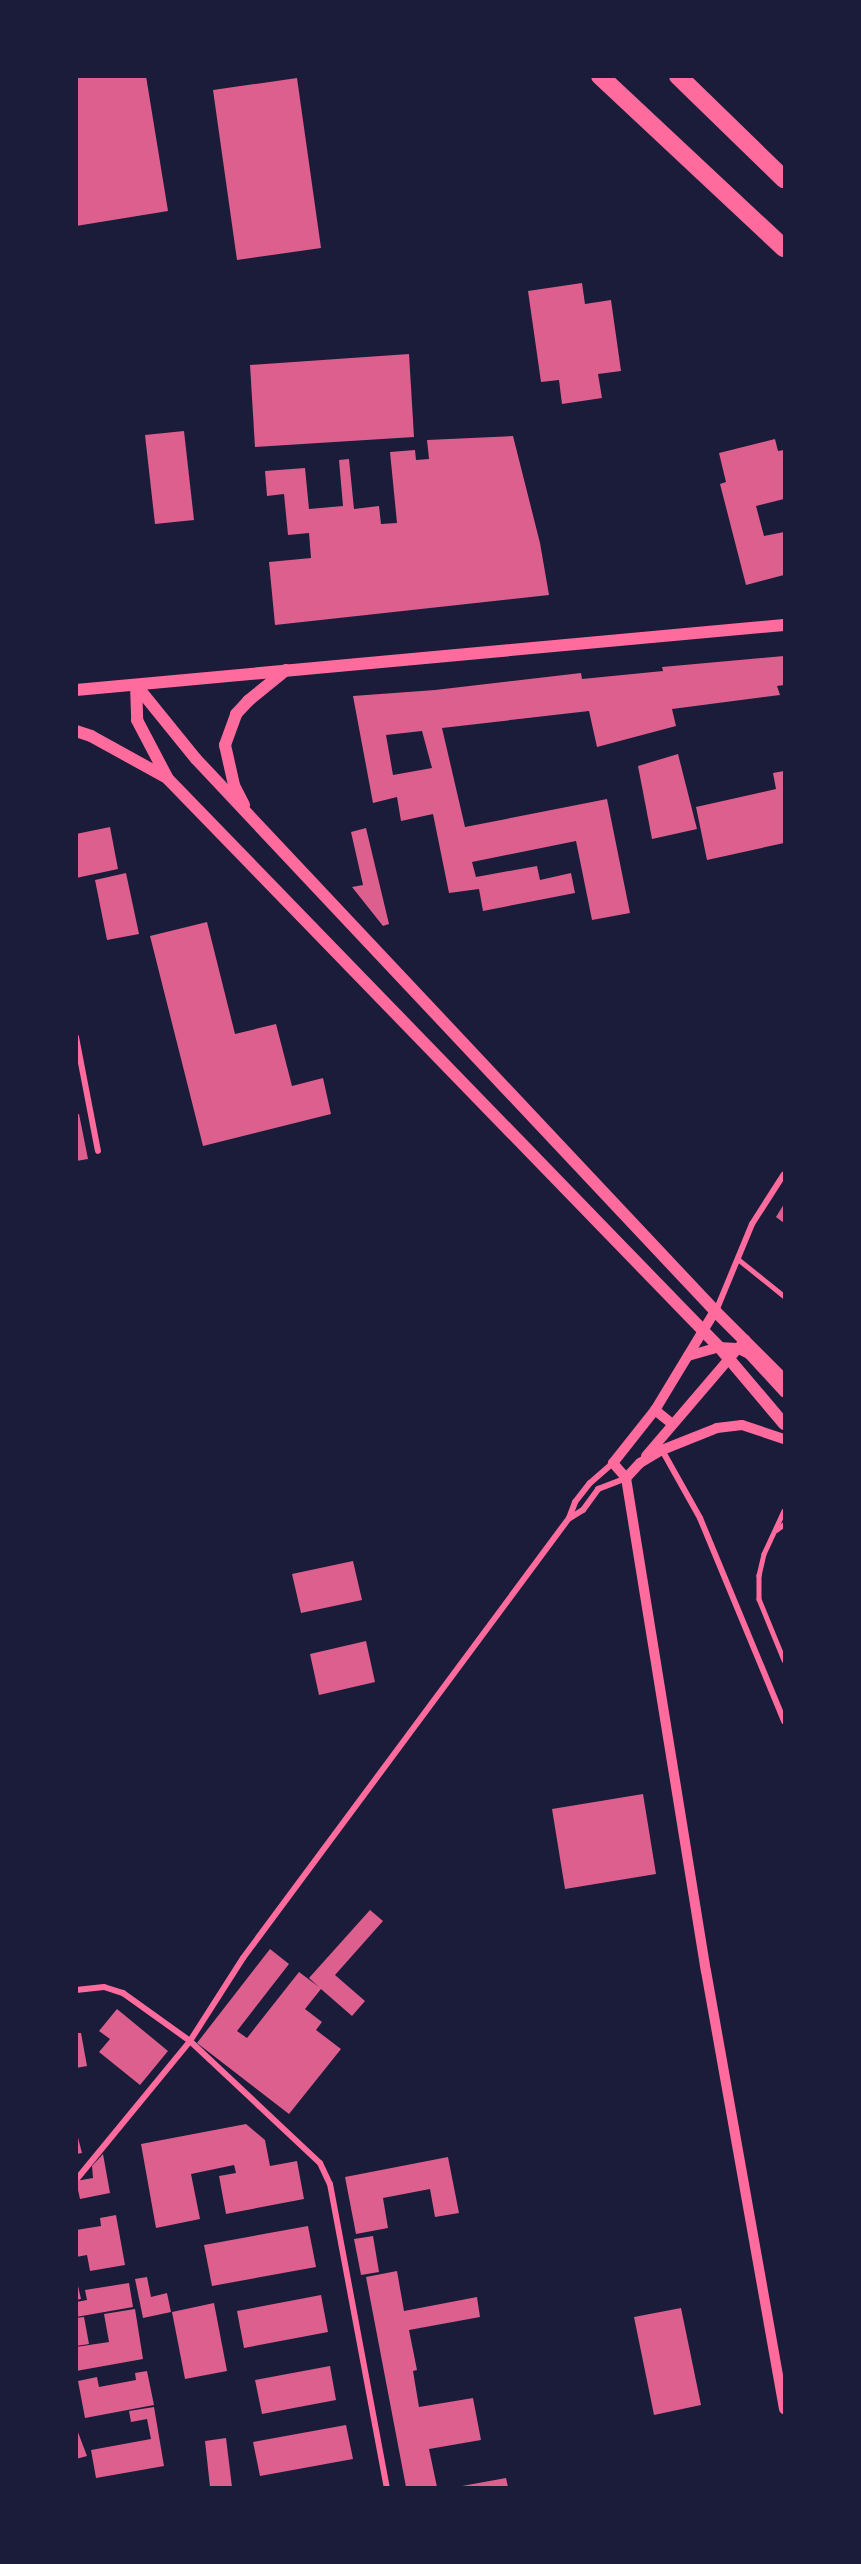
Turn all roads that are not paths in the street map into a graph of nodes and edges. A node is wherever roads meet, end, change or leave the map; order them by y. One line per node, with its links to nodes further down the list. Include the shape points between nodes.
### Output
1 (600, 76): 4 (highway)
2 (678, 76): 3 (highway)
3 (784, 178)
4 (784, 248)
5 (784, 625): 6 (main road)
6 (287, 670): 7 (main road); 11 (main road, via 236,714 225,745 234,785)
7 (136, 685): 8 (main road); 10 (main road, via 137,720); 11 (main road, via 172,732)
8 (76, 690)
9 (76, 731): 10 (main road)
10 (168, 779): 18 (main road)
11 (252, 819): 17 (main road)
12 (76, 1037): 13 (street)
13 (98, 1151)
14 (784, 1174): 15 (street, via 752,1224)
15 (738, 1258): 16 (lane); 17 (street)
16 (784, 1296)
17 (715, 1311): 18 (street); 20 (main road)
18 (704, 1332): 19 (main road); 21 (street)
19 (719, 1347): 20 (main road); 21 (street)
20 (737, 1349): 22 (main road); 23 (street, via 749,1354); 25 (main road); 26 (street)
21 (688, 1356): 24 (street)
22 (784, 1380)
23 (784, 1392)
24 (655, 1410): 26 (street); 29 (street)
25 (784, 1424)
26 (672, 1425): 30 (street)
27 (784, 1439): 28 (street, via 742,1425 717,1428)
28 (662, 1450): 30 (street); 37 (street, via 700,1518)
29 (613, 1463): 31 (street); 33 (street, via 590,1482)
30 (640, 1463): 31 (street)
31 (626, 1478): 33 (street, via 598,1489 583,1510); 41 (street, via 706,1971)
32 (784, 1511): 35 (lane)
33 (569, 1518): 39 (street, via 243,1958)
34 (784, 1524): 35 (lane)
35 (774, 1532): 36 (lane, via 759,1575 759,1599)
36 (784, 1660)
37 (784, 1722)
38 (76, 1990): 39 (street, via 104,1986 123,1993)
39 (190, 2041): 40 (street); 42 (street, via 320,2163 330,2184)
40 (76, 2180)
41 (784, 2409)
42 (387, 2487)

